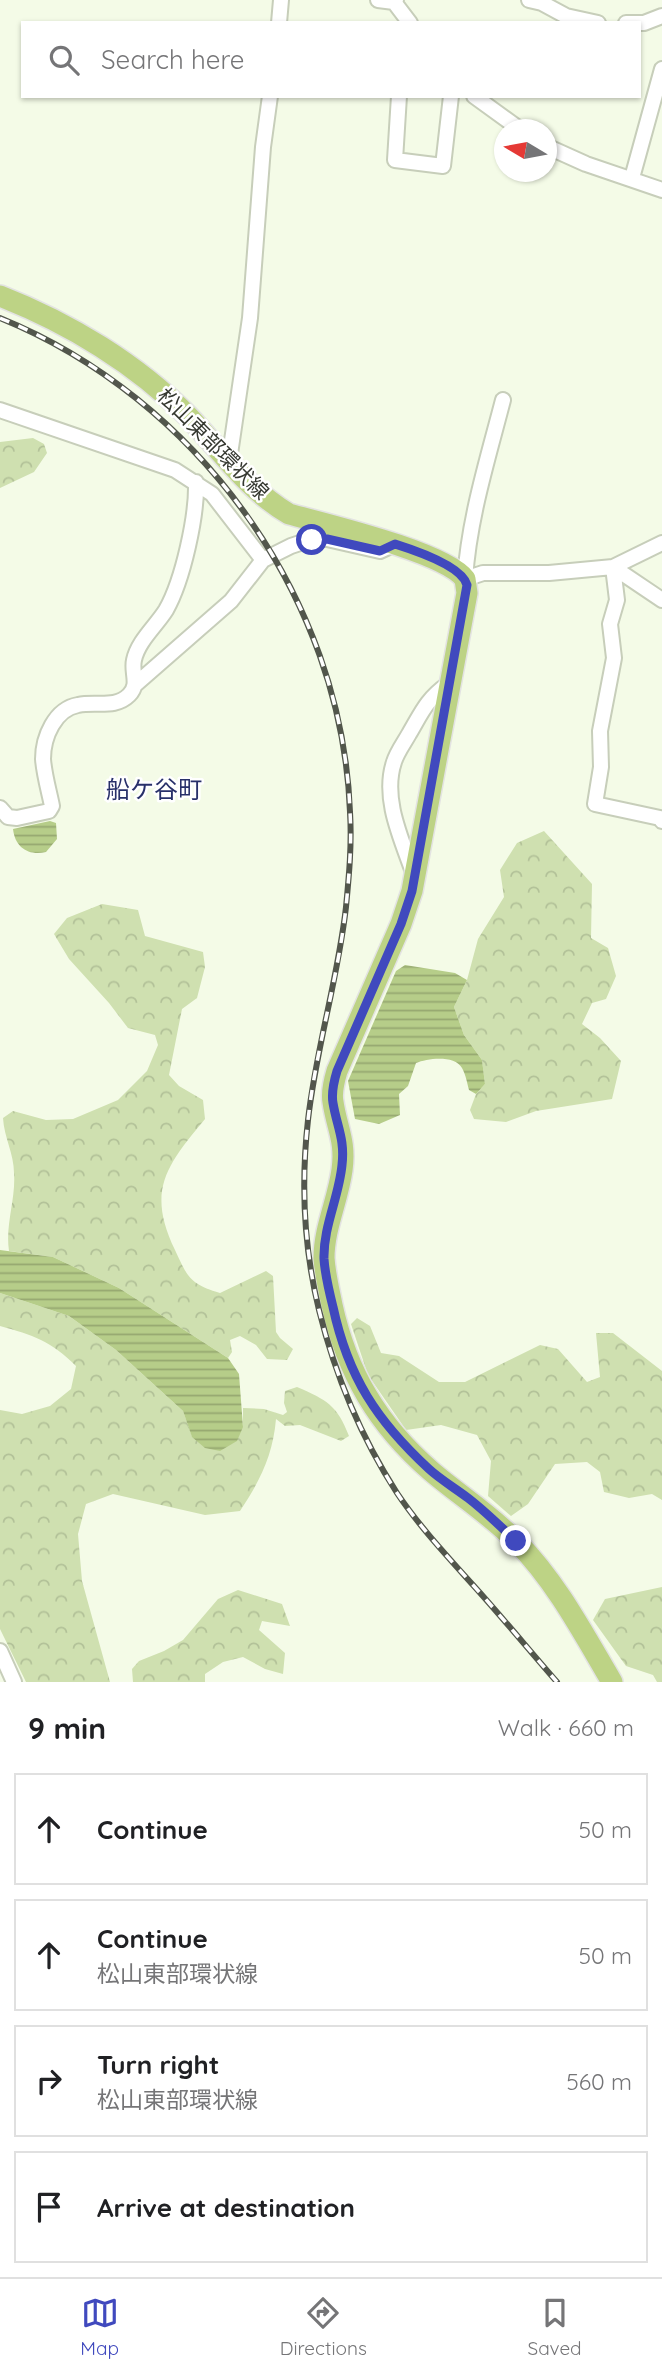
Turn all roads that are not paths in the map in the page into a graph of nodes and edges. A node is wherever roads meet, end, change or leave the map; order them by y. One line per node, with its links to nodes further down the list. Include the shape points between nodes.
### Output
1 (281, 0): 6 (street)
2 (378, 0): 4 (street)
3 (529, 0): 8 (street)
4 (395, 1): 7 (street)
5 (662, 16): 9 (street)
6 (279, 21)
7 (409, 21)
8 (589, 21)
9 (641, 23)
10 (662, 69): 15 (street)
11 (270, 98): 23 (street, via 250,318)
12 (399, 98): 13 (street, via 395,160 443,166)
13 (451, 98)
14 (477, 98): 16 (street)
15 (656, 114): 18 (street)
16 (506, 119)
17 (557, 151): 18 (street)
18 (632, 178): 19 (street)
19 (662, 190)
20 (0, 296): 23 (main road, 松山東部環状線, via 50,318 125,362 164,394)
21 (503, 400): 29 (street, via 477,503)
22 (0, 410): 24 (street, via 175,470)
23 (229, 461): 26 (main road, 松山東部環状線, via 260,494 289,514)
24 (196, 482): 27 (street, via 212,494); 31 (street, via 196,502 175,590 134,659)
25 (662, 543): 28 (street)
26 (395, 544): 27 (street, via 380,551 312,540); 29 (main road, 松山東部環状線, via 455,570)
27 (263, 560): 31 (street, via 231,601)
28 (613, 567): 29 (street, via 483,573); 30 (street); 34 (street, via 617,600 610,624 614,658 600,731 595,804)
29 (465, 579): 32 (main road, via 467,593)
30 (662, 600)
31 (136, 684): 33 (street, via 121,701 78,705 61,713 51,726 43,757 52,806 48,811 17,818 8,817)
32 (448, 684): 35 (main road); 35 (street, via 421,710 391,773 392,807)
33 (0, 808)
34 (662, 821)
35 (415, 877): 38 (main road, via 404,917 333,1087 344,1150 324,1260 335,1319 350,1366 373,1406 416,1457 486,1513 539,1566)
36 (0, 1651): 37 (street)
37 (14, 1682)
38 (612, 1682)

